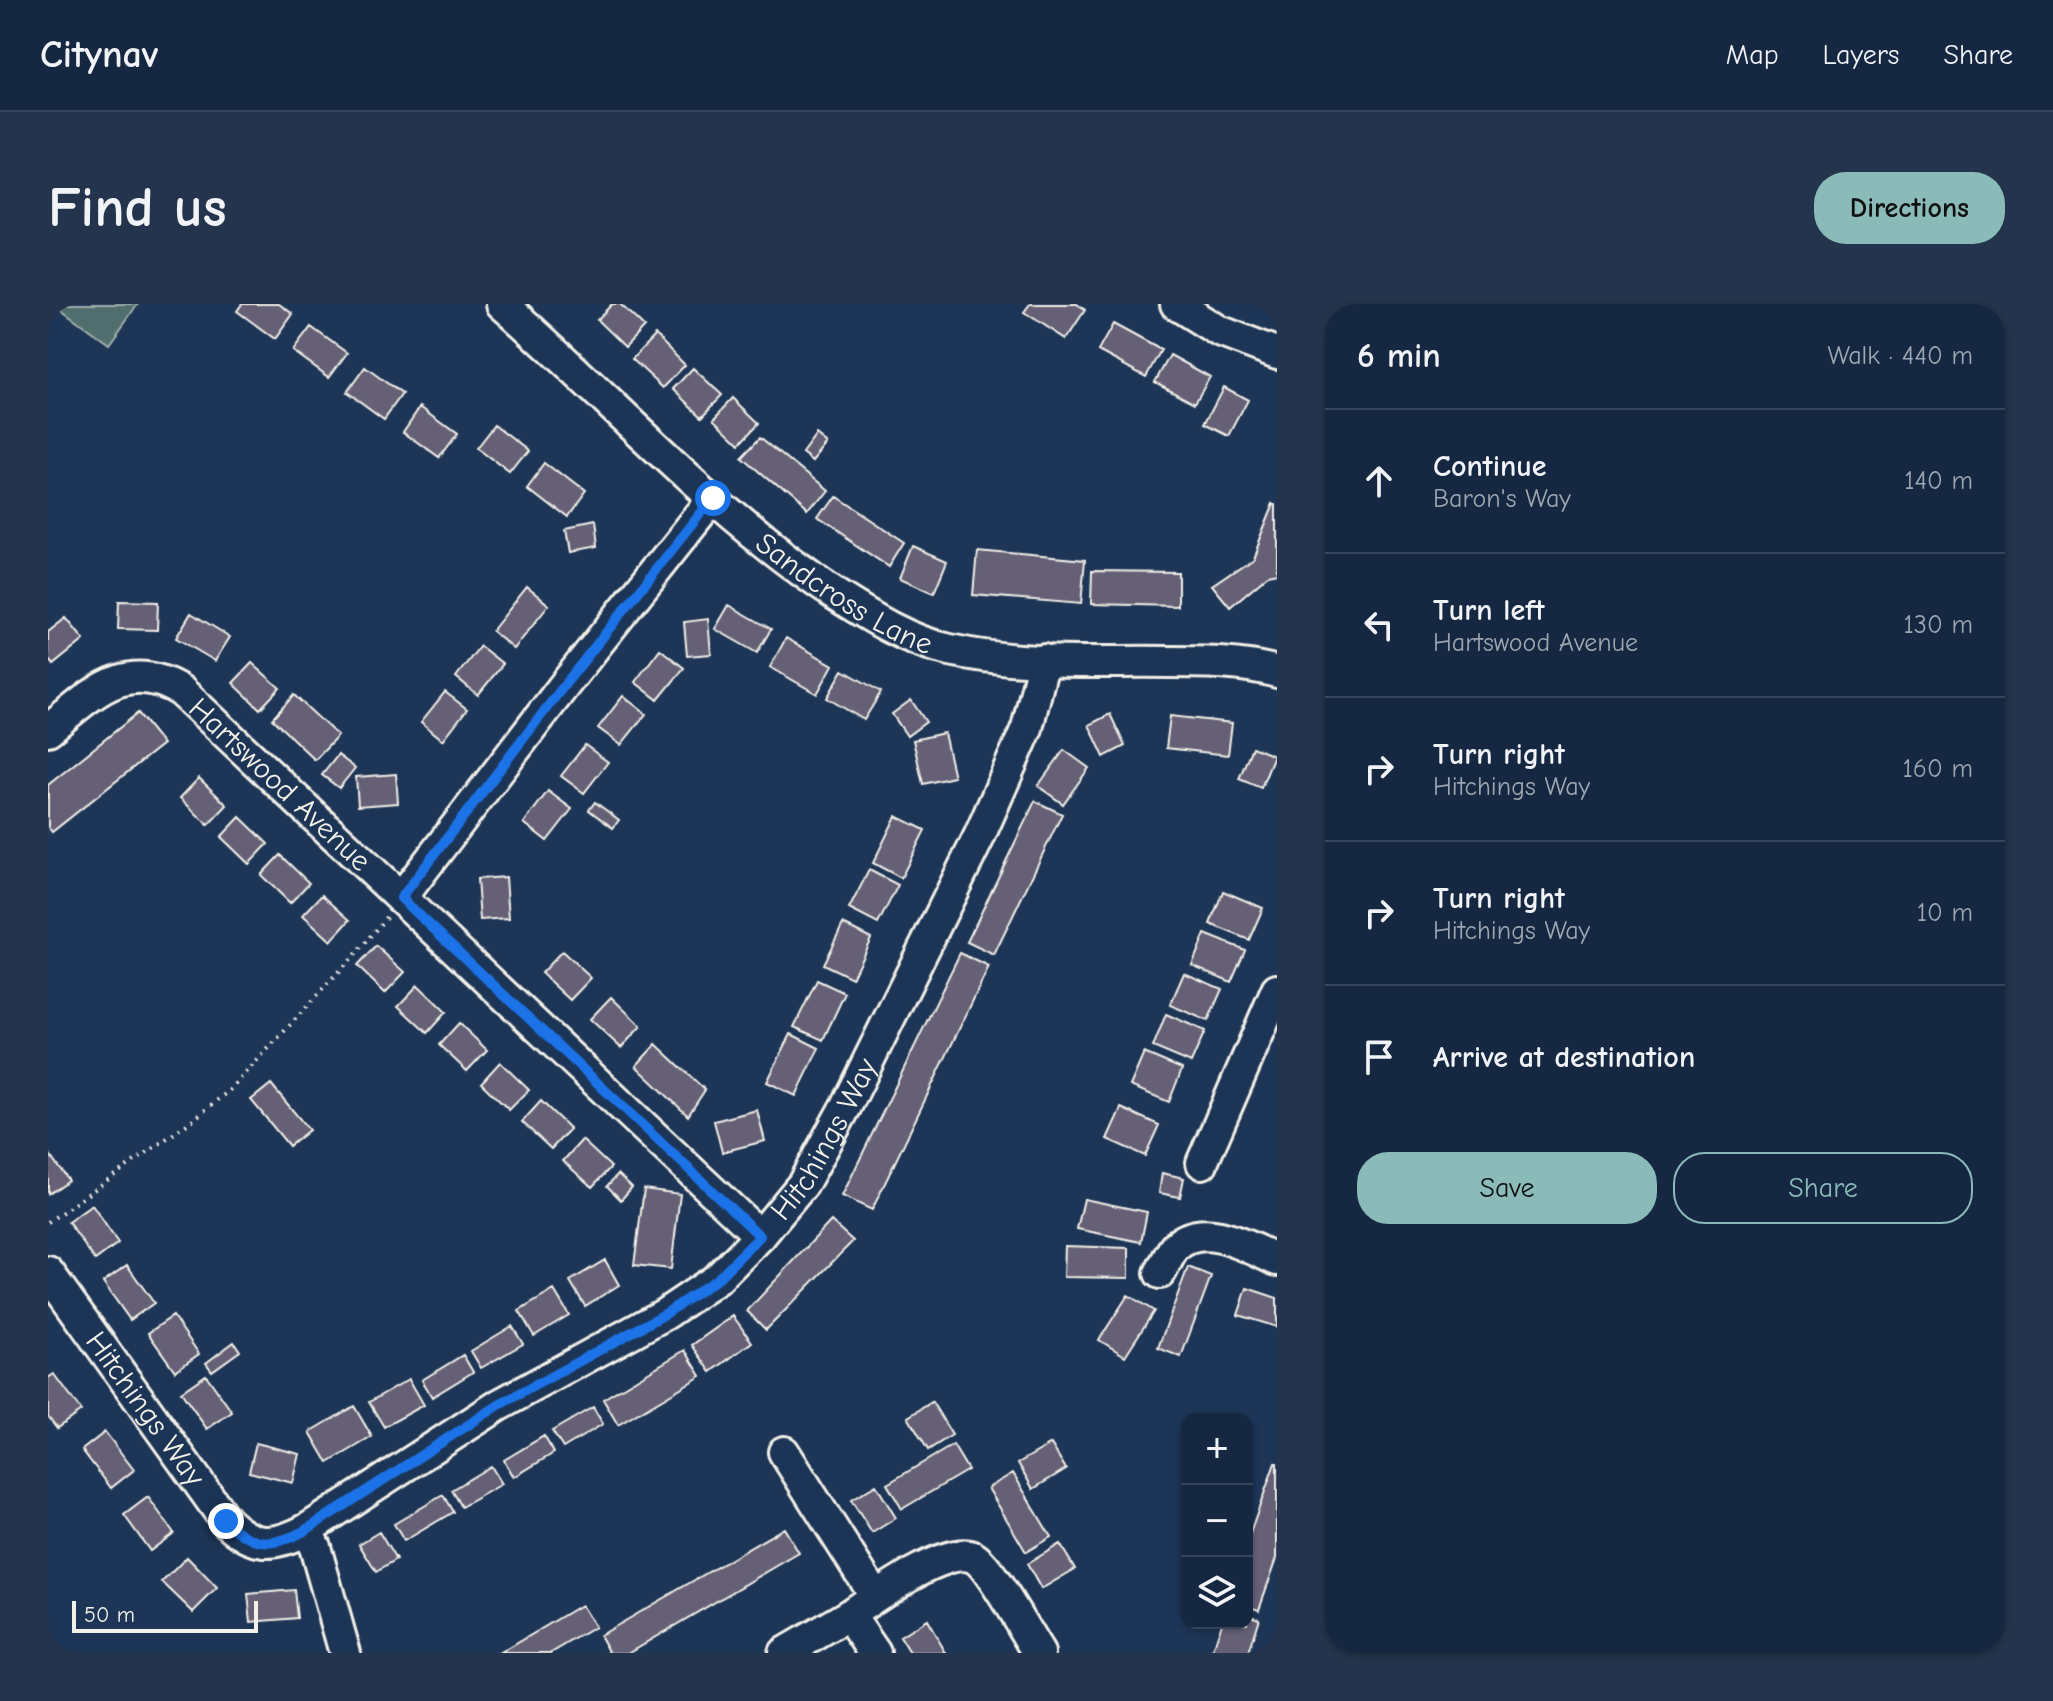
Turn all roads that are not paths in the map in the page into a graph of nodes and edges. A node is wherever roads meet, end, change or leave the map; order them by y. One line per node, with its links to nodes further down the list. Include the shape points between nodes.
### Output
1 (502, 304): 4 (street, Sandcross Lane)
2 (1176, 304): 3 (street, via 1219,331)
3 (1277, 353)
4 (713, 498): 5 (street, Sandcross Lane, via 813,579 910,637 990,658); 8 (street)
5 (1044, 660): 6 (street, Sandcross Lane, via 1210,662); 11 (street, Hitchings Way, via 1027,728 979,837 846,1106 803,1184)
6 (1277, 672)
7 (48, 730): 8 (street, Hartswood Avenue, via 117,680 149,676 165,681)
8 (401, 898): 11 (street, Hartswood Avenue)
9 (1277, 990): 10 (street)
10 (1202, 1163)
11 (760, 1236): 16 (street, Hitchings Way, via 717,1279 665,1314 499,1405)
12 (1277, 1260): 14 (street, via 1211,1235 1176,1246)
13 (48, 1272): 16 (street, Hitchings Way, via 226,1521 241,1536 265,1543 286,1541)
14 (1160, 1273)
15 (784, 1452): 17 (street)
16 (306, 1530): 19 (street)
17 (875, 1596): 18 (street); 22 (street, via 940,1559 958,1553 976,1558)
18 (849, 1615): 20 (street); 21 (street)
19 (345, 1653)
20 (784, 1653)
21 (875, 1653)
22 (1039, 1653)

